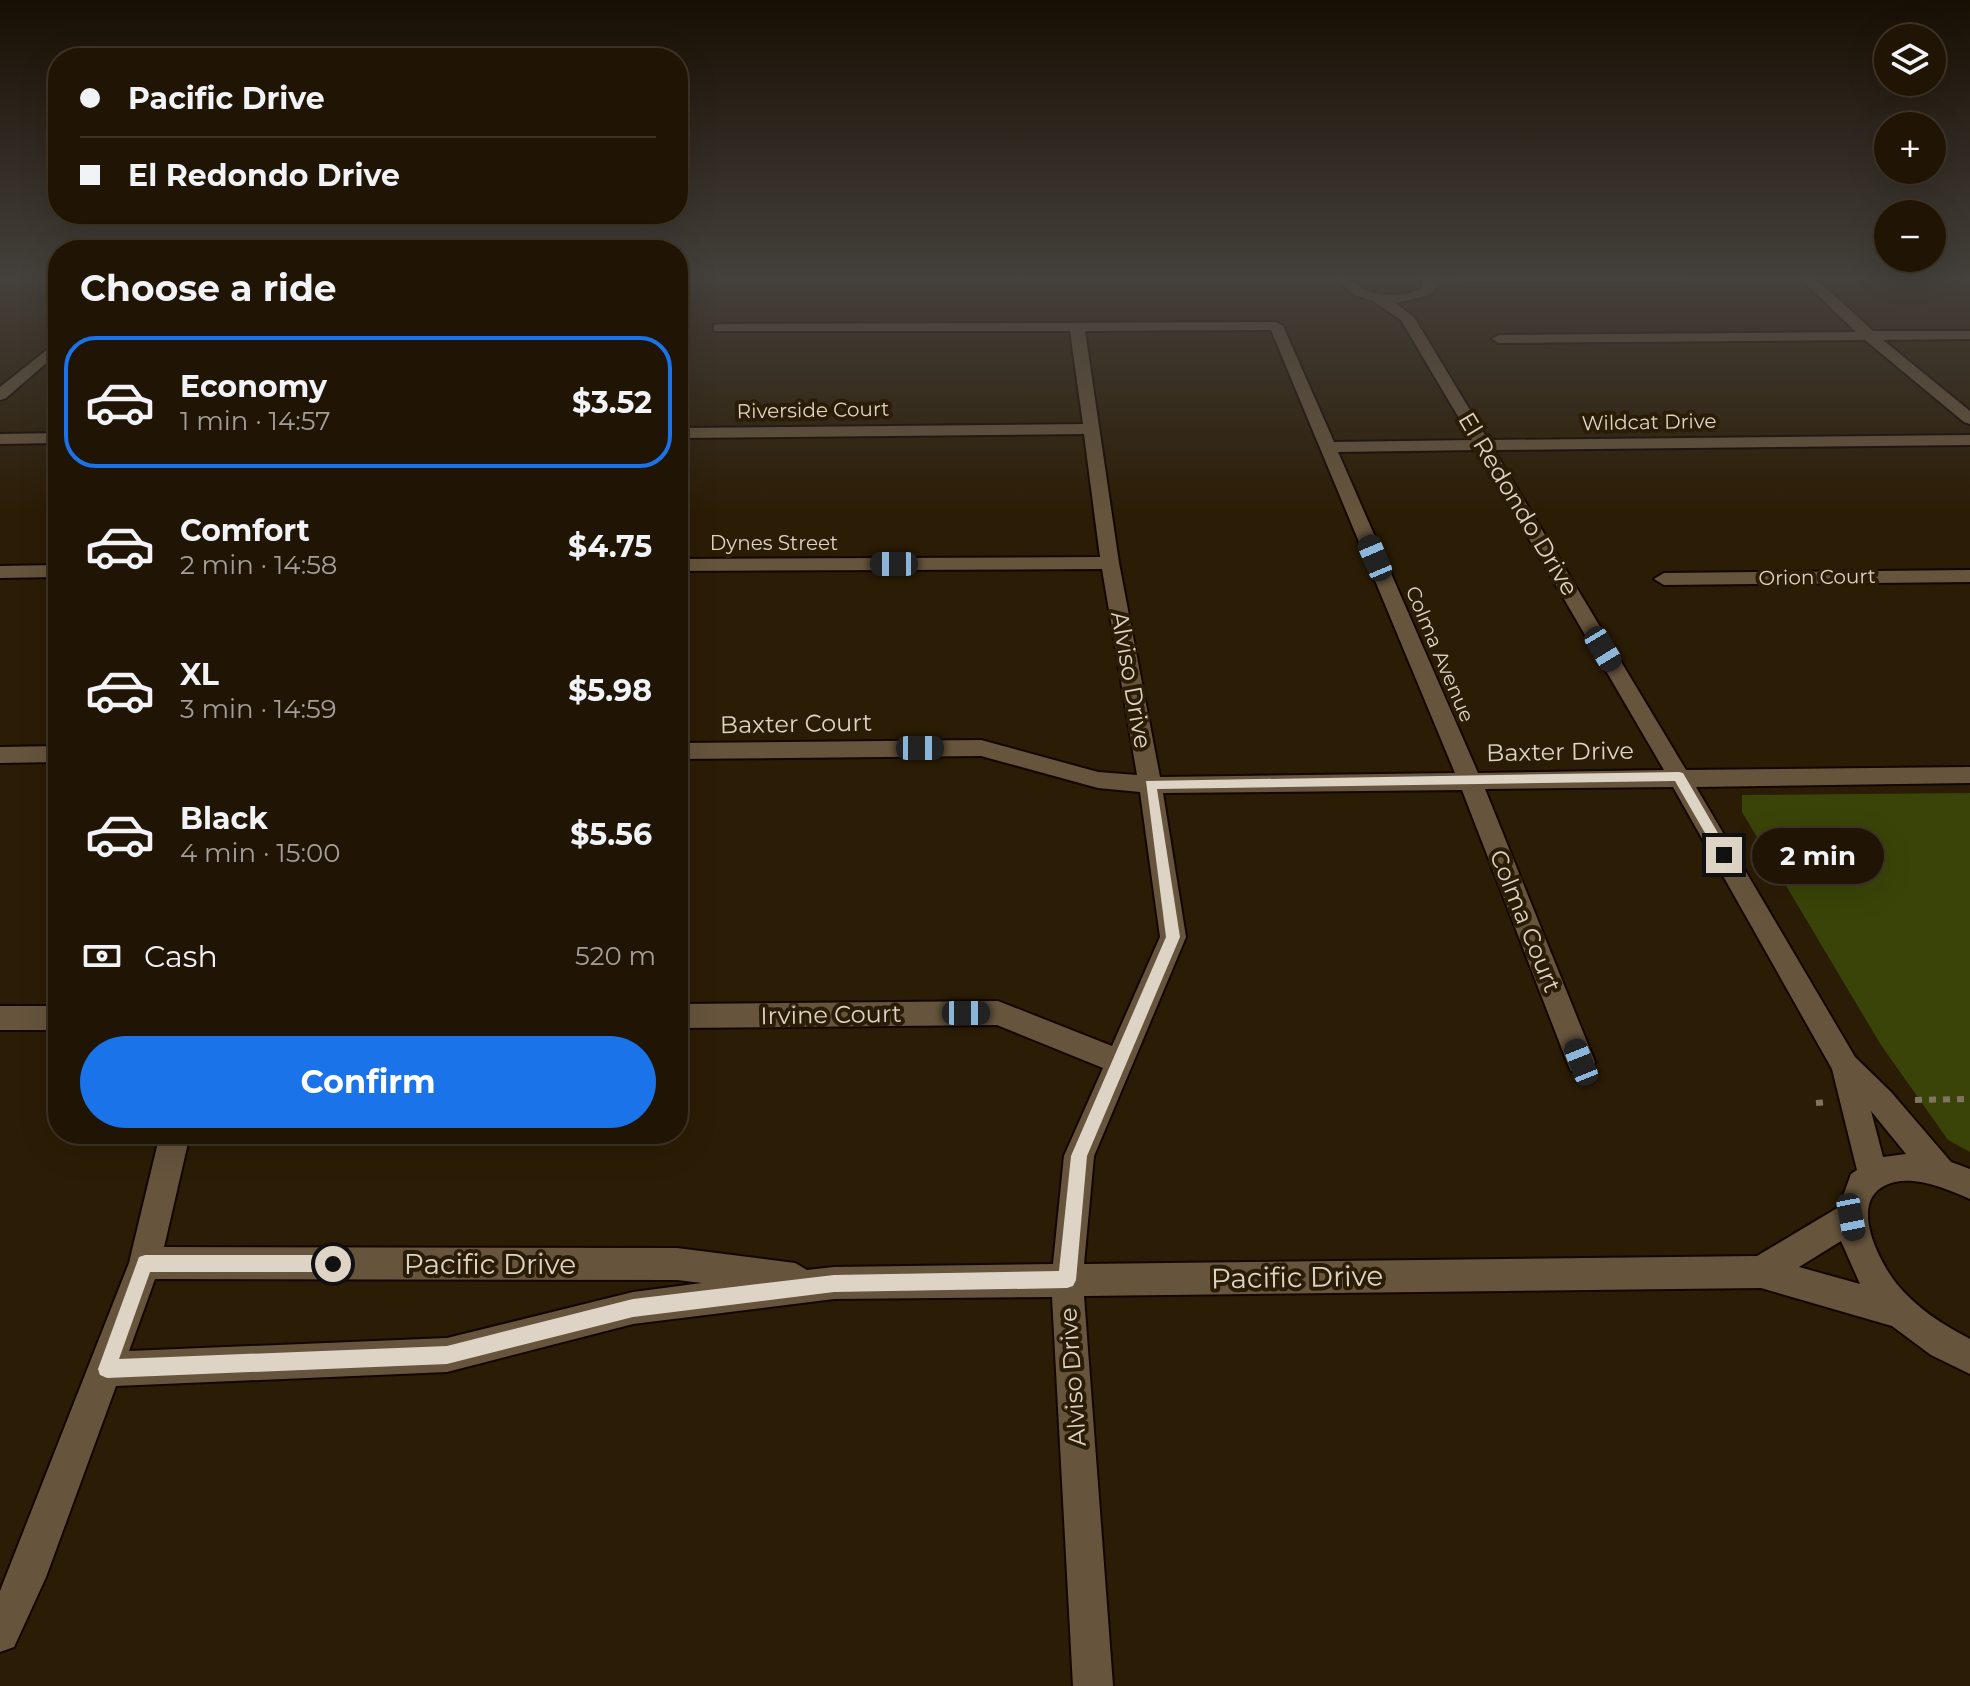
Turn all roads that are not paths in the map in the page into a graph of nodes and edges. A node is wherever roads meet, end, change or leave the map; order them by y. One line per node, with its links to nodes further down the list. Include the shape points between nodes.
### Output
1 (44, 357): 6 (street)
2 (1081, 357): 8 (street, Alviso Drive)
3 (1289, 357): 14 (street, Colma Avenue)
4 (1435, 357): 13 (street, El Redondo Drive)
5 (1894, 357): 7 (street)
6 (0, 395)
7 (1970, 419)
8 (1092, 429): 9 (street, Riverside Court); 15 (street, Alviso Drive)
9 (688, 433)
10 (48, 438): 11 (street)
11 (0, 439)
12 (1970, 440): 13 (street, Wildcat Drive)
13 (1483, 445): 14 (street, Wildcat Drive); 25 (street, El Redondo Drive)
14 (1328, 447): 26 (street, Colma Avenue)
15 (1110, 563): 16 (street, Dynes Street); 27 (street, Alviso Drive)
16 (688, 565)
17 (48, 571): 18 (street)
18 (0, 572)
19 (1970, 576): 20 (street, Orion Court)
20 (1664, 579)
21 (688, 751): 27 (street, Baxter Court, via 981,748 1098,780)
22 (48, 754): 23 (street)
23 (0, 755)
24 (1970, 775): 25 (street, Baxter Drive)
25 (1679, 777): 26 (street, Baxter Drive); 33 (street, El Redondo Drive)
26 (1469, 779): 27 (street, Baxter Drive); 32 (street, Colma Court)
27 (1150, 785): 31 (street, Alviso Drive, via 1173,937)
28 (688, 1016): 31 (street, Irvine Court, via 998,1013)
29 (0, 1018): 30 (street)
30 (48, 1018)
31 (1119, 1062): 41 (street, Alviso Drive, via 1079,1156)
32 (1581, 1062)
33 (1845, 1066): 35 (street, El Redondo Drive); 36 (street, El Redondo Drive)
34 (173, 1144): 39 (street)
35 (1941, 1173): 36 (street, via 1921,1168); 37 (street)
36 (1873, 1175): 38 (street, via 1856,1194)
37 (1970, 1184)
38 (1851, 1217): 40 (street); 43 (street, via 1857,1249 1876,1284)
39 (145, 1263): 42 (street, Pacific Drive, via 677,1264); 45 (street)
40 (1761, 1272): 41 (street, Pacific Drive); 43 (street, Pacific Drive)
41 (1067, 1280): 42 (street, Pacific Drive); 47 (street, Alviso Drive)
42 (834, 1283): 45 (street, Pacific Drive, via 633,1308 447,1355)
43 (1900, 1312): 44 (street, via 1939,1342)
44 (1970, 1357)
45 (107, 1369): 46 (street)
46 (0, 1633)
47 (1093, 1686)

